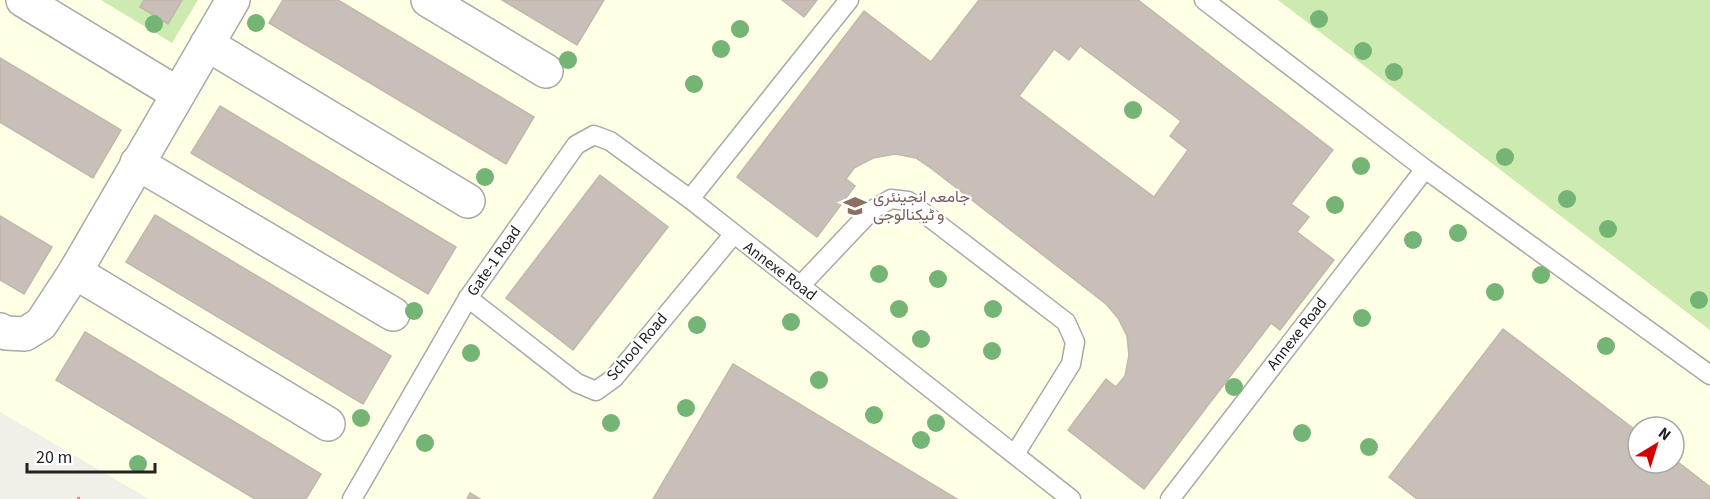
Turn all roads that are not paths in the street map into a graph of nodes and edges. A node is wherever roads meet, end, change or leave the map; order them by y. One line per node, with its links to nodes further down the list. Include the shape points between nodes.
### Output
1 (23, 0): 8 (street)
2 (233, 0): 6 (street)
3 (428, 0): 7 (street)
4 (849, 0): 11 (lane)
5 (1204, 0): 10 (lane)
6 (207, 44): 8 (street); 12 (street)
7 (546, 71)
8 (178, 94): 9 (street)
9 (138, 163): 14 (street); 17 (street)
10 (1425, 169): 19 (lane); 24 (lane, Annexe Road)
11 (690, 199): 13 (lane, Annexe Road); 16 (lane, Gate-1 Road, via 610,141 594,135 576,145)
12 (468, 201)
13 (733, 235): 15 (lane, Annexe Road); 16 (lane, School Road, via 614,378 596,391 577,383)
14 (75, 272): 18 (street, via 41,324 25,334); 20 (street)
15 (801, 286): 21 (lane, Annexe Road); 21 (lane, via 872,210 891,199 908,201 1066,322 1075,342 1071,364)
16 (468, 298): 22 (lane, Gate-1 Road)
17 (393, 314)
18 (0, 330)
19 (1710, 375)
20 (328, 424)
21 (1015, 454): 23 (lane, Annexe Road)
22 (352, 499)
23 (1071, 499)
24 (1170, 499)

